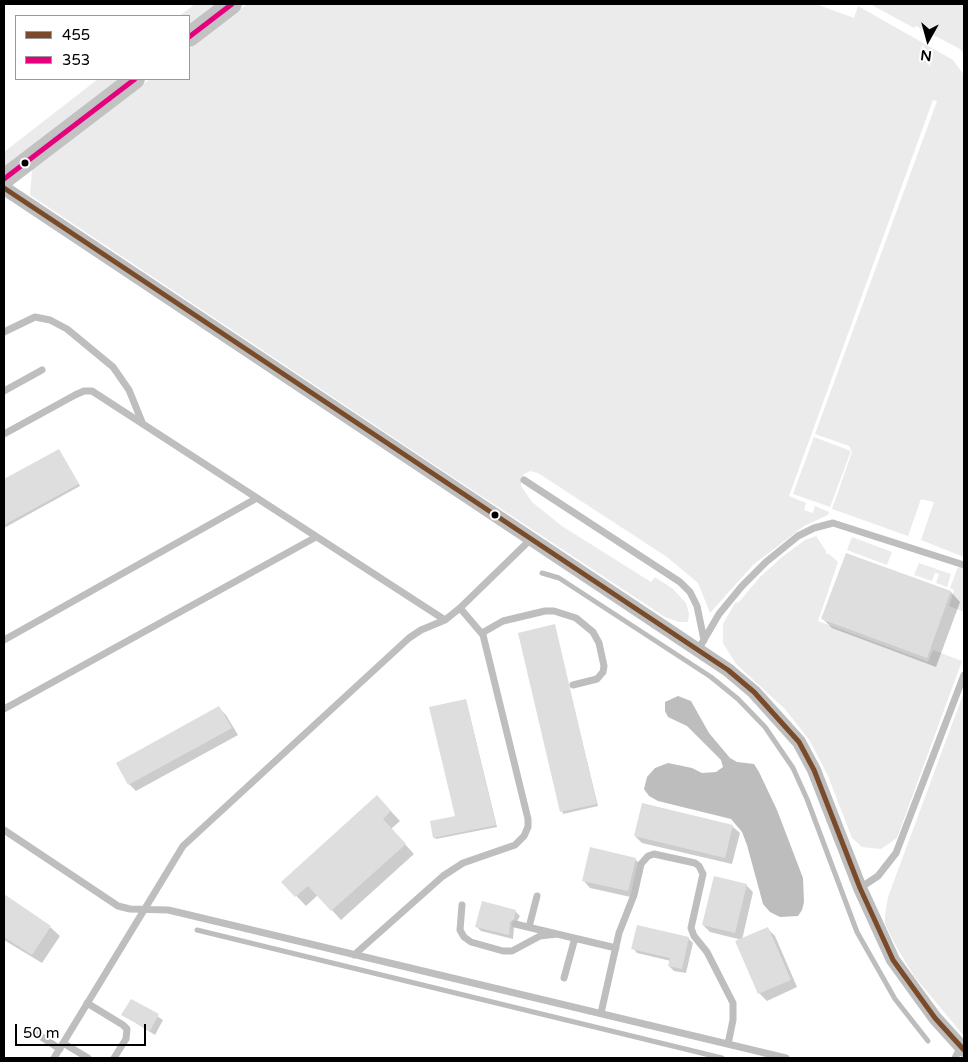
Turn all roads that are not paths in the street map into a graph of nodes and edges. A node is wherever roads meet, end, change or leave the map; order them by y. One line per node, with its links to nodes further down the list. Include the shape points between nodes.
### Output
1 (232, 4): 2 (main road)
2 (190, 36)
3 (134, 80): 4 (main road)
4 (4, 179)
5 (4, 188): 14 (street)
6 (4, 332): 9 (lane, via 35,317 67,329 113,368 129,390)
7 (42, 370): 8 (lane)
8 (4, 391)
9 (142, 423): 10 (lane, via 99,394 84,391); 12 (lane)
10 (4, 434)
11 (524, 480): 20 (lane, via 680,582 697,606)
12 (257, 498): 13 (lane); 19 (lane)
13 (316, 536): 17 (lane); 23 (lane)
14 (530, 540): 16 (lane); 20 (street)
15 (964, 565): 20 (lane, via 833,523 814,528 798,536 742,586 719,614)
16 (460, 608): 17 (lane); 18 (lane)
17 (445, 620): 28 (lane, via 409,638 196,833 174,860)
18 (482, 633): 22 (lane, via 503,621 545,611 554,610 576,618 593,632 604,666 597,679); 34 (lane, via 528,827 515,845 463,863 444,876)
19 (4, 640)
20 (701, 645): 25 (street, via 754,692 799,742 814,770)
21 (964, 675): 25 (lane, via 896,853 878,876)
22 (572, 685)
23 (4, 709)
24 (4, 830): 28 (lane, via 118,906)
25 (860, 888): 41 (street, via 893,960)
26 (537, 896): 30 (lane)
27 (462, 905): 31 (lane, via 460,930 471,942 512,951 540,936)
28 (144, 910): 34 (lane, via 175,911); 36 (lane)
29 (515, 924): 30 (lane)
30 (529, 927): 31 (lane)
31 (557, 934): 32 (lane)
32 (575, 938): 33 (lane); 35 (lane)
33 (616, 948): 37 (lane); 39 (lane, via 644,860 654,854 700,866 702,874 691,928 733,1003 734,1020)
34 (354, 955): 37 (lane)
35 (564, 978)
36 (87, 1003): 40 (lane); 44 (lane, via 127,1029 126,1039)
37 (601, 1013): 39 (lane)
38 (31, 1030): 40 (lane)
39 (728, 1044): 45 (lane)
40 (61, 1046): 42 (lane); 43 (lane)
41 (960, 1052)
42 (54, 1058)
43 (88, 1058)
44 (114, 1058)
45 (786, 1058)

